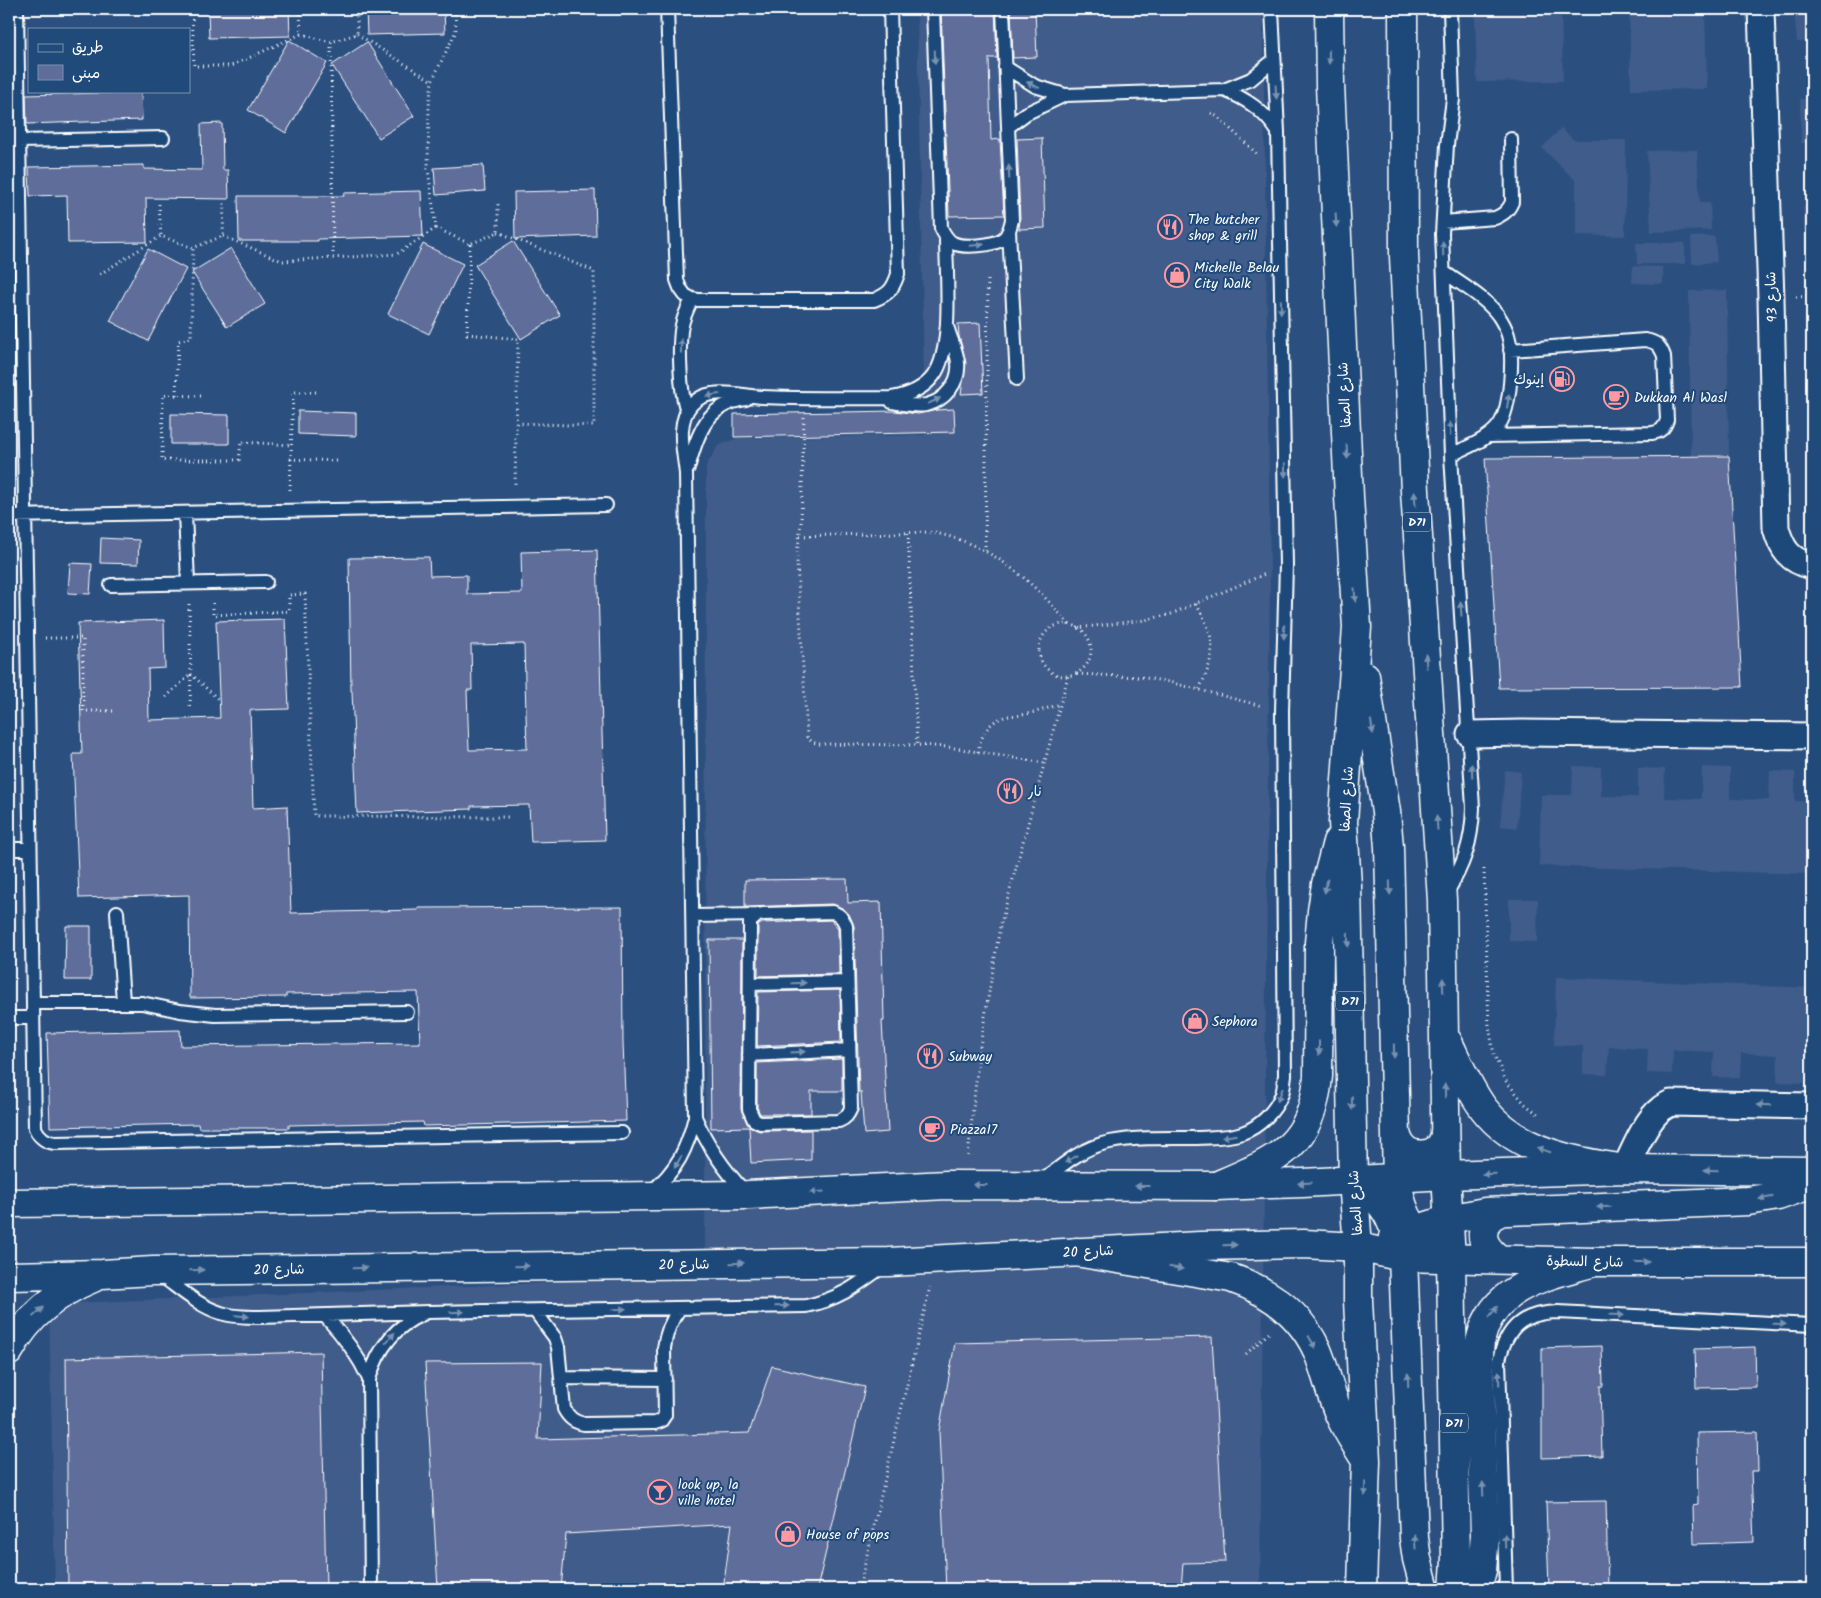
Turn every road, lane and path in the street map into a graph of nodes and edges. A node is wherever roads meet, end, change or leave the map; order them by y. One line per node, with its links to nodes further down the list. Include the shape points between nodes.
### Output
1 (17, 9): 28 (lane)
2 (192, 9): 15 (path, via 194,66 231,66)
3 (300, 9): 15 (path)
4 (357, 9): 16 (path)
5 (455, 9): 20 (path, via 456,31)
6 (668, 9): 46 (lane, via 677,280 685,295)
7 (890, 9): 46 (lane, via 898,274 894,286 874,300)
8 (933, 9): 39 (lane, one-way to 39, via 941,228)
9 (1003, 9): 19 (lane)
10 (1272, 9): 18 (lane)
11 (1329, 9): 81 (main road, شارع الصفا / D71, one-way to 81, via 1332,144)
12 (1403, 9): 104 (main road, D71, one-way to 12, via 1415,491 1404,256)
13 (1450, 9): 33 (lane, via 1453,99)
14 (1761, 9): 74 (street, شارع 93, via 1776,528 1780,543 1789,555 1802,564)
15 (301, 34): 17 (path)
16 (357, 34): 17 (path); 20 (path)
17 (331, 42): 43 (path)
18 (1274, 60): 21 (lane, via 1251,79); 25 (lane, one-way to 25)
19 (1005, 67): 22 (lane, one-way to 19, via 1035,86); 24 (lane)
20 (432, 80): 34 (path, via 428,106 428,169)
21 (1224, 90): 22 (lane); 25 (lane, via 1255,106)
22 (1065, 95): 24 (lane, via 1027,113)
23 (1203, 111): 29 (path, via 1218,117 1257,155)
24 (1008, 127): 36 (lane, one-way to 24, via 1012,220)
25 (1278, 132): 29 (lane)
26 (163, 138): 28 (lane)
27 (1511, 139): 33 (lane, via 1512,202 1509,210 1495,218)
28 (19, 140): 69 (lane)
29 (1278, 156): 73 (lane, one-way to 73)
30 (498, 201): 35 (path)
31 (224, 203): 38 (path)
32 (159, 204): 37 (path)
33 (1443, 222): 44 (lane, one-way to 33)
34 (436, 228): 40 (path); 43 (path, via 398,254)
35 (498, 232): 40 (path); 57 (path, via 594,271 594,426)
36 (1009, 232): 41 (lane, via 997,243); 49 (lane)
37 (161, 236): 42 (path); 45 (path)
38 (223, 236): 42 (path); 43 (path, via 282,261)
39 (946, 238): 41 (lane, one-way to 41, via 963,246); 47 (lane)
40 (470, 244): 57 (path, via 466,334 518,339)
41 (989, 244): 72 (path)
42 (192, 248): 51 (path, via 191,338 178,341)
43 (333, 257)
44 (1444, 272): 48 (lane, via 1498,315 1509,336); 60 (lane, one-way to 44)
45 (100, 274)
46 (692, 299): 56 (lane, one-way to 46, via 681,344 682,328)
47 (947, 327): 55 (lane, via 941,361 927,383 904,396); 55 (lane, one-way to 47, via 916,406 927,405 946,394 953,386 958,364)
48 (1510, 350): 58 (lane, one-way to 48, via 1506,413); 58 (lane, via 1654,342 1661,347 1664,356 1667,420 1664,428 1652,433)
49 (1017, 379)
50 (317, 392): 59 (path, via 293,392)
51 (176, 396): 52 (path); 59 (path, via 164,395 162,460 239,460 241,442)
52 (201, 396)
53 (761, 397): 54 (lane); 56 (lane, one-way to 56, via 712,394 693,403); 63 (lane, via 727,404 707,420 699,431)
54 (805, 398): 55 (lane); 71 (path)
55 (870, 398)
56 (687, 411): 63 (lane, via 682,431)
57 (516, 423): 65 (path)
58 (1488, 436): 60 (lane)
59 (291, 444): 61 (path)
60 (1451, 454): 94 (lane, one-way to 60)
61 (290, 459): 62 (path); 66 (path)
62 (336, 461)
63 (686, 474): 107 (lane)
64 (606, 505): 65 (lane)
65 (515, 507): 66 (lane)
66 (290, 511): 67 (lane)
67 (185, 513): 69 (lane); 76 (lane)
68 (9, 516): 69 (lane)
69 (23, 516): 83 (lane)
70 (908, 533): 71 (path); 72 (path, via 949,535); 96 (path)
71 (800, 536): 96 (path, via 797,563 807,737 819,744)
72 (985, 551): 80 (path, via 1034,586)
73 (1286, 565): 79 (path); 93 (lane, one-way to 93)
74 (1812, 566)
75 (266, 582): 77 (lane)
76 (188, 583): 77 (lane); 78 (lane); 84 (path)
77 (213, 583): 99 (path, via 213,615 289,612 289,595 305,594 314,816)
78 (111, 585)
79 (1196, 604): 82 (path, via 1145,620); 87 (path, via 1208,624 1212,646 1209,668)
80 (1069, 625): 82 (path); 86 (path, via 1052,628 1041,641 1039,650 1045,666 1059,676)
81 (1357, 627): 100 (main road, شارع الصفا / D71); 123 (main road, one-way to 123, via 1389,847)
82 (1078, 628): 85 (path, via 1084,632 1091,647 1088,662)
83 (26, 638): 92 (path, via 83,638 83,711); 103 (lane)
84 (191, 674): 88 (path); 89 (path); 91 (path)
85 (1077, 674): 86 (path); 87 (path, via 1140,677)
86 (1068, 676): 90 (path)
87 (1199, 689): 93 (path)
88 (166, 697)
89 (220, 701)
90 (1061, 704): 97 (path, via 1002,717 984,730); 98 (path)
91 (190, 707)
92 (117, 711)
93 (1282, 711): 131 (lane, one-way to 131, via 1286,1075 1282,1094 1271,1113 1244,1132 1226,1137 1108,1142 1066,1161)
94 (1470, 734): 95 (street); 101 (lane, one-way to 94)
95 (1812, 736)
96 (917, 745): 97 (path)
97 (978, 752): 98 (path)
98 (1045, 763): 124 (path, via 1000,926 979,1052)
99 (510, 817)
100 (1343, 822): 129 (main road, شارع الصفا / D71, one-way to 129); 132 (main road, one-way to 132, via 1322,911 1318,1076 1310,1119 1298,1138 1278,1157)
101 (1472, 831): 104 (lane, via 1458,875); 120 (path, via 1485,873 1489,1026 1494,1055 1506,1081 1524,1104)
102 (9, 849): 103 (lane)
103 (30, 849): 111 (lane)
104 (1442, 900): 115 (main road, D71, one-way to 104)
105 (118, 912): 110 (lane)
106 (758, 915): 107 (lane); 108 (lane, via 833,912 839,915 846,926); 109 (lane, via 750,922 749,928)
107 (693, 916): 119 (lane)
108 (847, 982): 109 (lane, one-way to 108); 116 (lane)
109 (750, 984): 117 (lane)
110 (123, 1002): 111 (lane); 112 (lane, via 216,1014)
111 (33, 1003): 114 (lane)
112 (407, 1012)
113 (9, 1018): 114 (lane)
114 (33, 1018): 122 (lane, via 35,1128 48,1142)
115 (1444, 1034): 121 (main road, D71, one-way to 115); 125 (main road, one-way to 115, via 1581,1162 1514,1136 1486,1111 1475,1095)
116 (849, 1050): 117 (lane, one-way to 116); 117 (lane, via 851,1108 845,1119 839,1121 760,1123 754,1120 749,1109)
117 (749, 1055)
118 (1812, 1106): 125 (street, one-way to 125, via 1671,1103 1652,1119)
119 (695, 1117): 133 (lane, via 717,1159); 134 (lane, one-way to 134, via 689,1141 678,1163)
120 (1545, 1120)
121 (1446, 1132): 123 (main road, via 1434,1152 1422,1155 1410,1153 1401,1145); 127 (main road, D71)
122 (622, 1133)
123 (1396, 1133): 128 (main road)
124 (968, 1157)
125 (1625, 1169): 126 (main road, one-way to 125); 127 (main road, one-way to 127)
126 (1812, 1171)
127 (1446, 1175): 128 (main road); 137 (main road, D71)
128 (1397, 1178): 129 (main road); 138 (main road, via 1405,1213)
129 (1353, 1180): 132 (main road, one-way to 132); 138 (main road, via 1371,1191); 139 (main road, شارع الصفا / D71)
130 (1812, 1184): 136 (main road, one-way to 136, via 1778,1196 1748,1201)
131 (1037, 1185): 132 (main road, one-way to 131); 133 (main road, one-way to 133, via 947,1185)
132 (1216, 1186)
133 (748, 1195): 134 (main road)
134 (646, 1197): 135 (main road)
135 (9, 1203)
136 (1502, 1211): 137 (main road); 142 (main road, via 1489,1219 1483,1234 1487,1249)
137 (1449, 1219): 138 (main road); 141 (main road, D71)
138 (1405, 1241): 139 (main road); 141 (main road, via 1432,1246); 151 (main road)
139 (1358, 1247): 140 (main road, شارع 20, one-way to 139, via 1296,1244); 150 (main road, شارع الصفا / D71)
140 (1076, 1252): 143 (main road, شارع 20); 161 (main road, one-way to 161, via 1231,1278 1273,1298 1290,1312 1317,1350 1340,1416)
141 (1452, 1258): 142 (main road, شارع السطوة); 166 (main road, D71)
142 (1499, 1259): 145 (main road, شارع السطوة)
143 (937, 1260): 144 (main road, شارع 20); 163 (path)
144 (889, 1262): 147 (main road, شارع 20, one-way to 144); 152 (lane, one-way to 144, via 822,1303 837,1298)
145 (1594, 1262): 146 (main road, شارع السطوة, one-way to 146); 167 (main road, one-way to 145, via 1485,1535 1478,1361 1480,1338 1488,1318 1519,1286)
146 (1812, 1262)
147 (153, 1271): 148 (main road, شارع 20); 155 (lane, one-way to 155, via 202,1305 221,1313 241,1317)
148 (102, 1274): 149 (main road, شارع 20); 157 (main road, one-way to 148, via 30,1319 50,1300)
149 (9, 1276)
150 (1358, 1300): 151 (main road, via 1376,1286 1387,1286 1398,1291); 161 (main road, شارع الصفا / D71)
151 (1405, 1300): 165 (main road, one-way to 151, via 1414,1538)
152 (680, 1308): 153 (lane, one-way to 152); 159 (lane, via 665,1337)
153 (535, 1311): 154 (lane, one-way to 153); 158 (lane, via 555,1338)
154 (428, 1312): 155 (lane); 160 (lane, one-way to 154, via 376,1358 388,1339 413,1318)
155 (325, 1316): 160 (lane, via 347,1341)
156 (1812, 1325): 168 (lane, one-way to 156, via 1499,1360 1502,1344 1523,1320 1540,1312 1558,1312)
157 (9, 1351)
158 (562, 1378): 159 (lane); 159 (lane, via 564,1409 575,1422 584,1424 661,1421 665,1415)
159 (665, 1378)
160 (370, 1379): 162 (lane)
161 (1366, 1461): 164 (main road, شارع الصفا / D71, one-way to 164)
162 (371, 1589)
163 (859, 1589)
164 (1362, 1589)
165 (1425, 1589)
166 (1454, 1589)
167 (1477, 1589)
168 (1506, 1589)

